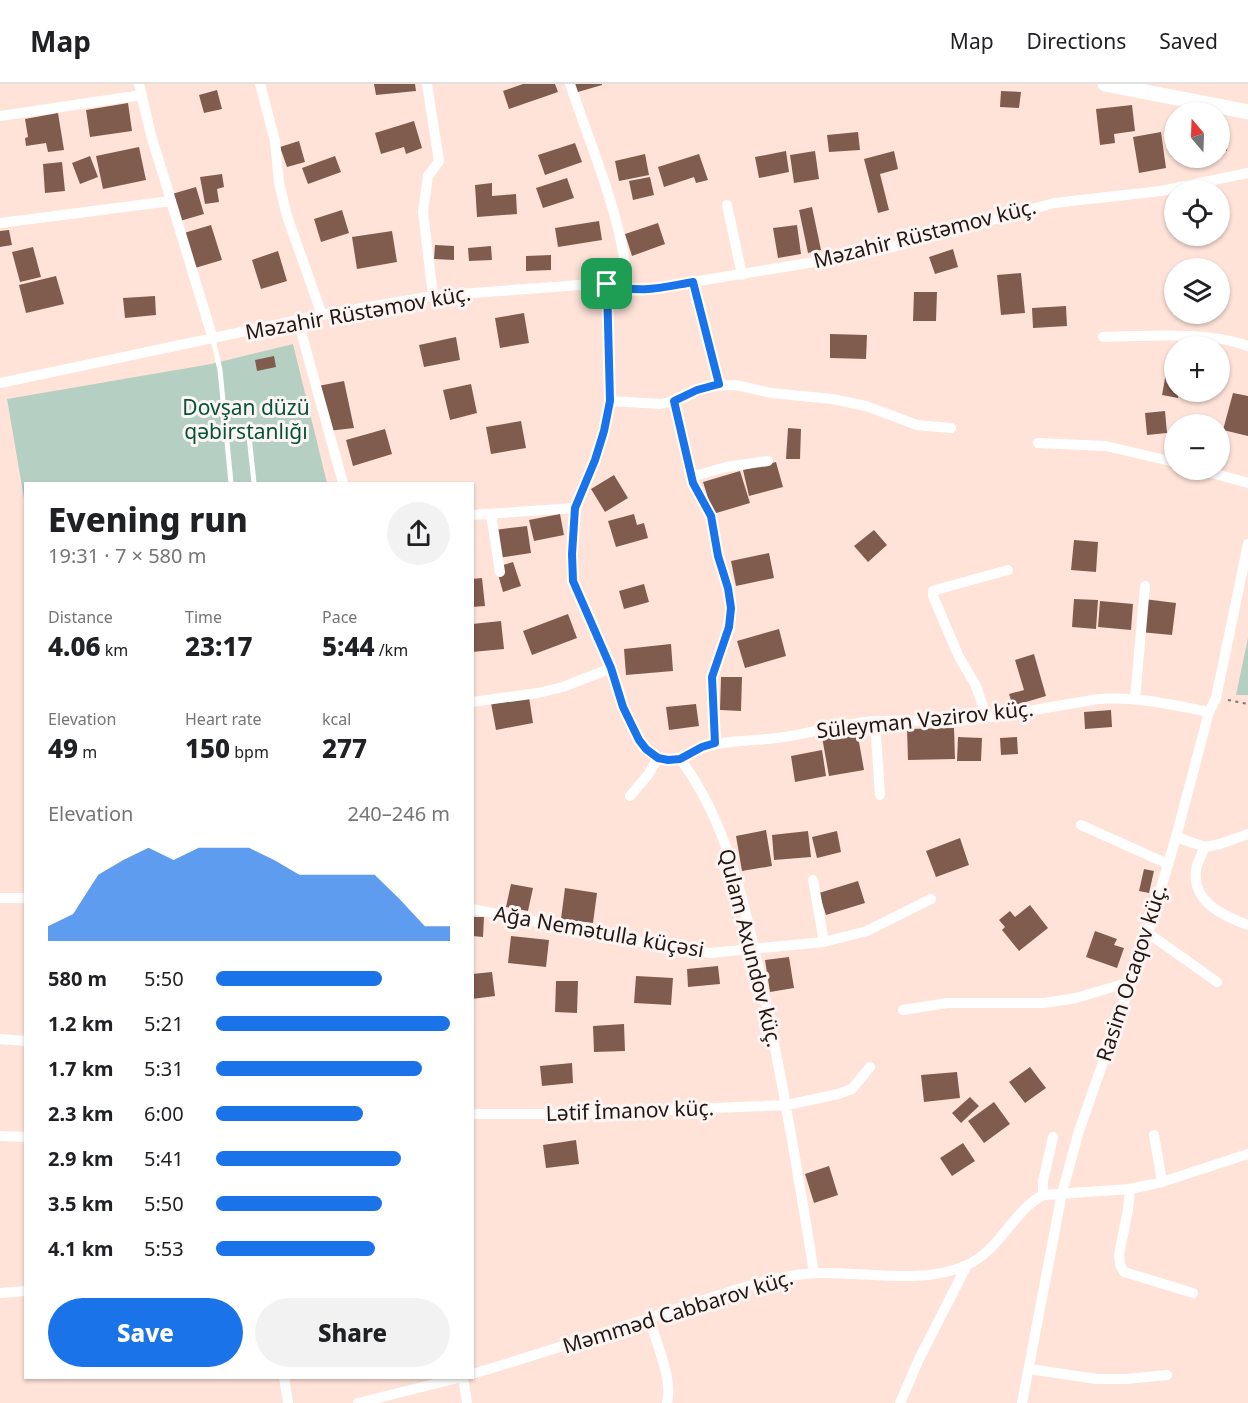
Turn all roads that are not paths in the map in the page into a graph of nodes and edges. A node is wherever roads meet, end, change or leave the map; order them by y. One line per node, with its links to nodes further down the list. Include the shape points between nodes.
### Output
1 (260, 84): 17 (street, via 275,141 287,216)
2 (428, 84): 16 (street, via 439,162 428,176 423,212)
3 (570, 84): 15 (street, via 615,217)
4 (1105, 84): 6 (main road)
5 (141, 89): 7 (street); 9 (street)
6 (1248, 112)
7 (0, 116)
8 (1248, 173): 12 (street, Məzahir Rüstəmov küç., via 1161,191 1054,203 896,246)
9 (171, 201): 11 (street); 20 (street)
10 (727, 205): 12 (street)
11 (0, 223)
12 (742, 275): 13 (street, Məzahir Rüstəmov küç.)
13 (693, 282): 15 (street, Məzahir Rüstəmov küç.); 23 (street)
14 (607, 284): 15 (street, Məzahir Rüstəmov küç.); 16 (street, Məzahir Rüstəmov küç.); 24 (street)
15 (628, 291)
16 (433, 296): 17 (street, Məzahir Rüstəmov küç.)
17 (322, 315): 18 (street, Məzahir Rüstəmov küç.)
18 (298, 321): 20 (street, Məzahir Rüstəmov küç.); 35 (street)
19 (1103, 337): 21 (street, via 1205,338)
20 (213, 339): 22 (street, Məzahir Rüstəmov küç.); 27 (lane)
21 (1248, 346)
22 (0, 383)
23 (719, 384): 25 (street); 26 (street, via 832,399 866,406 917,425)
24 (610, 401): 25 (street); 37 (street, via 595,460)
25 (674, 401): 31 (street)
26 (951, 428)
27 (227, 432): 33 (lane); 34 (lane, via 247,431)
28 (1038, 443): 29 (street, via 1106,446)
29 (1164, 460)
30 (768, 461): 31 (street)
31 (692, 477): 50 (street, via 711,516 731,608 729,627 712,677)
32 (1230, 478): 36 (street)
33 (231, 482)
34 (254, 482)
35 (343, 482)
36 (1248, 483)
37 (575, 508): 38 (street); 44 (street, via 573,581)
38 (491, 514): 39 (street); 42 (street)
39 (474, 515)
40 (1248, 544): 47 (street, Rasim Ocaqov küç., via 1216,698)
41 (1008, 570): 48 (street, via 933,591)
42 (500, 572)
43 (1145, 586): 45 (street)
44 (611, 668): 46 (street, via 563,687); 51 (street, via 639,740)
45 (1135, 699): 47 (street, Süleyman Vəzirov küç.); 48 (street, Süleyman Vəzirov küç., via 1099,699)
46 (474, 702)
47 (1209, 712): 57 (street, Rasim Ocaqov küç.)
48 (987, 717): 49 (street, Süleyman Vəzirov küç.)
49 (875, 721): 50 (street, Süleyman Vəzirov küç., via 781,738); 53 (street)
50 (715, 743): 52 (street, Süleyman Vəzirov küç.)
51 (658, 758): 52 (street); 54 (street)
52 (680, 759): 68 (street, Qulam Axundov küç., via 727,847)
53 (880, 795)
54 (630, 796)
55 (1081, 825): 59 (street)
56 (1248, 834): 58 (street)
57 (1176, 837): 58 (street); 59 (street, Rasim Ocaqov küç.)
58 (1205, 847): 65 (street, via 1196,869 1198,887 1206,903 1228,918)
59 (1168, 864): 66 (street, Rasim Ocaqov küç.)
60 (813, 880): 67 (street)
61 (0, 898): 62 (street)
62 (24, 898)
63 (931, 899): 67 (street, Ağa Nemətulla küçəsi, via 867,932)
64 (474, 909): 68 (street, Ağa Nemətulla küçəsi, via 691,952)
65 (1248, 925)
66 (1148, 933): 69 (street, Rasim Ocaqov küç.); 70 (street)
67 (824, 942): 68 (street, Ağa Nemətulla küçəsi)
68 (755, 950): 75 (street, Qulam Axundov küç.)
69 (1130, 982): 71 (street, via 1044,1003 947,1002); 84 (street, Rasim Ocaqov küç.)
70 (1217, 982)
71 (903, 1010)
72 (0, 1040): 73 (street)
73 (24, 1041)
74 (870, 1067): 75 (street, Lətif İmanov küç., via 852,1089)
75 (787, 1105): 76 (street, Lətif İmanov küç.); 87 (street, Qulam Axundov küç.)
76 (474, 1114)
77 (1154, 1135): 82 (street)
78 (0, 1136): 79 (street)
79 (24, 1137)
80 (1053, 1137): 85 (street)
81 (1248, 1154): 82 (street)
82 (1162, 1182): 83 (street)
83 (1130, 1189): 84 (street); 90 (street, via 1119,1254 1124,1272)
84 (1062, 1193): 85 (street); 92 (street, Rasim Ocaqov küç.)
85 (1043, 1195): 86 (street, Məmməd Cabbarov küç., via 1020,1214 996,1244)
86 (967, 1265): 87 (street, Məmməd Cabbarov küç., via 921,1275); 103 (street)
87 (814, 1273): 91 (street, Məmməd Cabbarov küç., via 774,1279)
88 (24, 1291): 89 (street)
89 (0, 1293)
90 (1193, 1293)
91 (649, 1318): 93 (street, Məmməd Cabbarov küç.); 102 (street, via 667,1379)
92 (1029, 1369): 94 (street, via 1097,1379); 104 (street, Rasim Ocaqov küç.)
93 (474, 1373)
94 (1167, 1375)
95 (284, 1379): 99 (street)
96 (456, 1379): 98 (street)
97 (463, 1379): 101 (street)
98 (374, 1401): 100 (street)
99 (288, 1403)
100 (358, 1403)
101 (467, 1403)
102 (668, 1403)
103 (900, 1403)
104 (1022, 1403)

